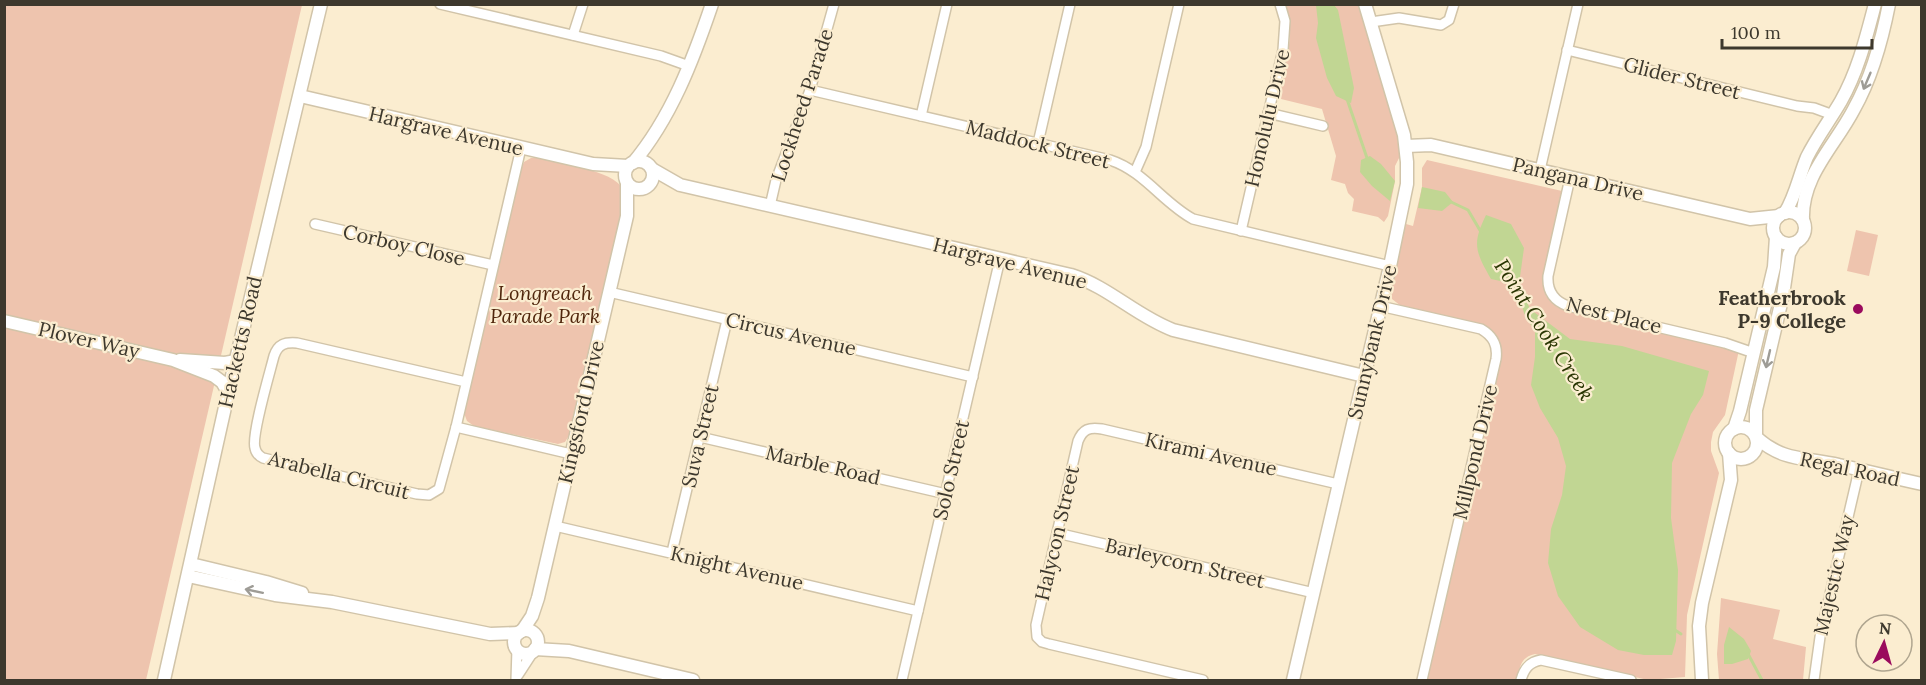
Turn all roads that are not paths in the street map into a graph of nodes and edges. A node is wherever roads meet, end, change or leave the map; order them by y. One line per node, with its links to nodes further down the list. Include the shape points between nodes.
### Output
1 (321, 4): 20 (street, Hacketts Road)
2 (440, 4): 16 (street)
3 (583, 4): 16 (street)
4 (712, 4): 18 (street)
5 (834, 4): 19 (street, Lockheed Parade)
6 (947, 4): 22 (street)
7 (1070, 4): 26 (street)
8 (1179, 4): 33 (street, via 1146,147)
9 (1281, 4): 21 (street, Honolulu Drive, via 1285,36)
10 (1365, 4): 15 (street, Sunnybank Drive)
11 (1454, 4): 15 (street, via 1449,20 1441,25 1399,18)
12 (1578, 4): 17 (street)
13 (1875, 4): 23 (street, via 1860,60)
14 (1888, 4): 42 (street, one-way to 42, via 1872,68 1855,108 1808,185)
15 (1371, 22): 27 (street, Sunnybank Drive)
16 (573, 35): 18 (street)
17 (1567, 50): 23 (street, Glider Street, via 1797,105); 32 (street)
18 (689, 66): 25 (street)
19 (810, 90): 22 (street, Maddock Street); 38 (street, Lockheed Parade)
20 (300, 96): 28 (street, Hargrave Avenue); 56 (street, Hacketts Road)
21 (1268, 113): 24 (street); 44 (street, Honolulu Drive)
22 (921, 116): 26 (street, Maddock Street)
23 (1831, 118): 39 (street)
24 (1323, 126)
25 (653, 138): 30 (street); 31 (street)
26 (1038, 143): 33 (street, Maddock Street, via 1110,160)
27 (1406, 146): 32 (street, Pangana Drive, via 1431,145); 49 (street, Sunnybank Drive, via 1406,193)
28 (520, 148): 29 (street, Hargrave Avenue); 48 (street)
29 (593, 164): 30 (street, Hargrave Avenue); 35 (street, Hargrave Avenue)
30 (631, 164): 31 (street, via 643,162); 35 (street, via 625,173)
31 (651, 169): 36 (street, Hargrave Avenue); 37 (street, via 652,179)
32 (1540, 170): 34 (street, Pangana Drive)
33 (1135, 172): 44 (street, Maddock Street, via 1184,214)
34 (1570, 178): 41 (street, Pangana Drive); 54 (street, Nest Place, via 1548,276 1552,295 1568,306)
35 (626, 182): 37 (street, via 635,189); 40 (street, Kingsford Drive)
36 (680, 185): 37 (street, Hargrave Avenue); 38 (street, Hargrave Avenue)
37 (646, 188): 40 (street, Kingsford Drive)
38 (770, 206): 47 (street, Hargrave Avenue)
39 (1782, 215): 41 (street, Pangana Drive); 42 (street, via 1795,214); 45 (street, via 1774,225)
40 (627, 216): 50 (street, Kingsford Drive)
41 (1750, 219): 45 (street, Pangana Drive)
42 (1803, 220): 46 (street, via 1804,233)
43 (315, 224): 48 (street, Corboy Close)
44 (1240, 231): 49 (street, Maddock Street)
45 (1776, 236): 46 (street, via 1785,243); 54 (street, via 1774,267)
46 (1795, 243): 65 (street, one-way to 65, via 1789,254 1756,410)
47 (1000, 259): 57 (street, Hargrave Avenue, via 1092,282 1173,330); 58 (street, Solo Street)
48 (493, 265): 59 (street)
49 (1390, 266): 51 (street, Sunnybank Drive)
50 (609, 292): 52 (street, Circus Avenue); 67 (street, Kingsford Drive)
51 (1380, 306): 57 (street, Sunnybank Drive); 93 (street, Millpond Drive, via 1481,329 1492,338 1497,350)
52 (727, 320): 58 (street, Circus Avenue); 64 (street, Suva Street)
53 (4, 321): 55 (street, Plover Way)
54 (1755, 349): 62 (street)
55 (173, 360): 56 (street, Plover Way); 60 (street, Plover Way, via 214,376)
56 (236, 360): 60 (street, Hacketts Road)
57 (1364, 376): 72 (street, Sunnybank Drive)
58 (973, 377): 74 (street, Solo Street)
59 (466, 382): 61 (street); 61 (street, Arabella Circuit, via 284,343 274,356 254,446 260,456 271,460 429,495 441,484)
60 (228, 392): 78 (street, Hacketts Road)
61 (456, 427): 67 (street)
62 (1734, 429): 65 (street, via 1744,427); 66 (street, via 1725,440)
63 (1084, 430): 72 (street, Kirami Avenue, via 1102,429); 76 (street, Halycon Street, via 1078,441)
64 (700, 436): 74 (street, Marble Road); 77 (street, Suva Street)
65 (1756, 438): 68 (street, Regal Road); 69 (street, via 1756,448)
66 (1729, 453): 69 (street, via 1738,458); 71 (street)
67 (571, 454): 75 (street, Kingsford Drive)
68 (1779, 454): 69 (street, Regal Road); 70 (street, Regal Road)
69 (1750, 456): 71 (street)
70 (1859, 470): 73 (street, Regal Road); 96 (street, Majestic Way)
71 (1731, 480): 87 (street, via 1702,603)
72 (1338, 484): 79 (street, Sunnybank Drive)
73 (1922, 484)
74 (946, 494): 81 (street, Solo Street)
75 (555, 526): 77 (street, Knight Avenue); 80 (street, Kingsford Drive)
76 (1057, 533): 79 (street, Barleycorn Street); 91 (street, Halycon Street, via 1036,625 1037,638)
77 (672, 552): 81 (street, Knight Avenue)
78 (190, 570): 83 (street, via 266,582 332,602); 88 (street, Hacketts Road)
79 (1314, 593): 92 (street, Sunnybank Drive)
80 (535, 608): 82 (street, Kingsford Drive); 83 (street, Kingsford Drive)
81 (918, 611): 90 (street, Solo Street)
82 (536, 635): 83 (street, via 529,630); 84 (street); 85 (street)
83 (518, 640): 84 (street, via 522,653); 86 (street)
84 (534, 651): 85 (street); 86 (street)
85 (569, 651): 89 (street)
86 (517, 679)
87 (1699, 680)
88 (164, 681)
89 (693, 681)
90 (902, 681)
91 (1203, 681)
92 (1293, 681)
93 (1422, 681)
94 (1521, 681): 95 (street, via 1527,667 1538,660)
95 (1631, 681)
96 (1814, 681)

